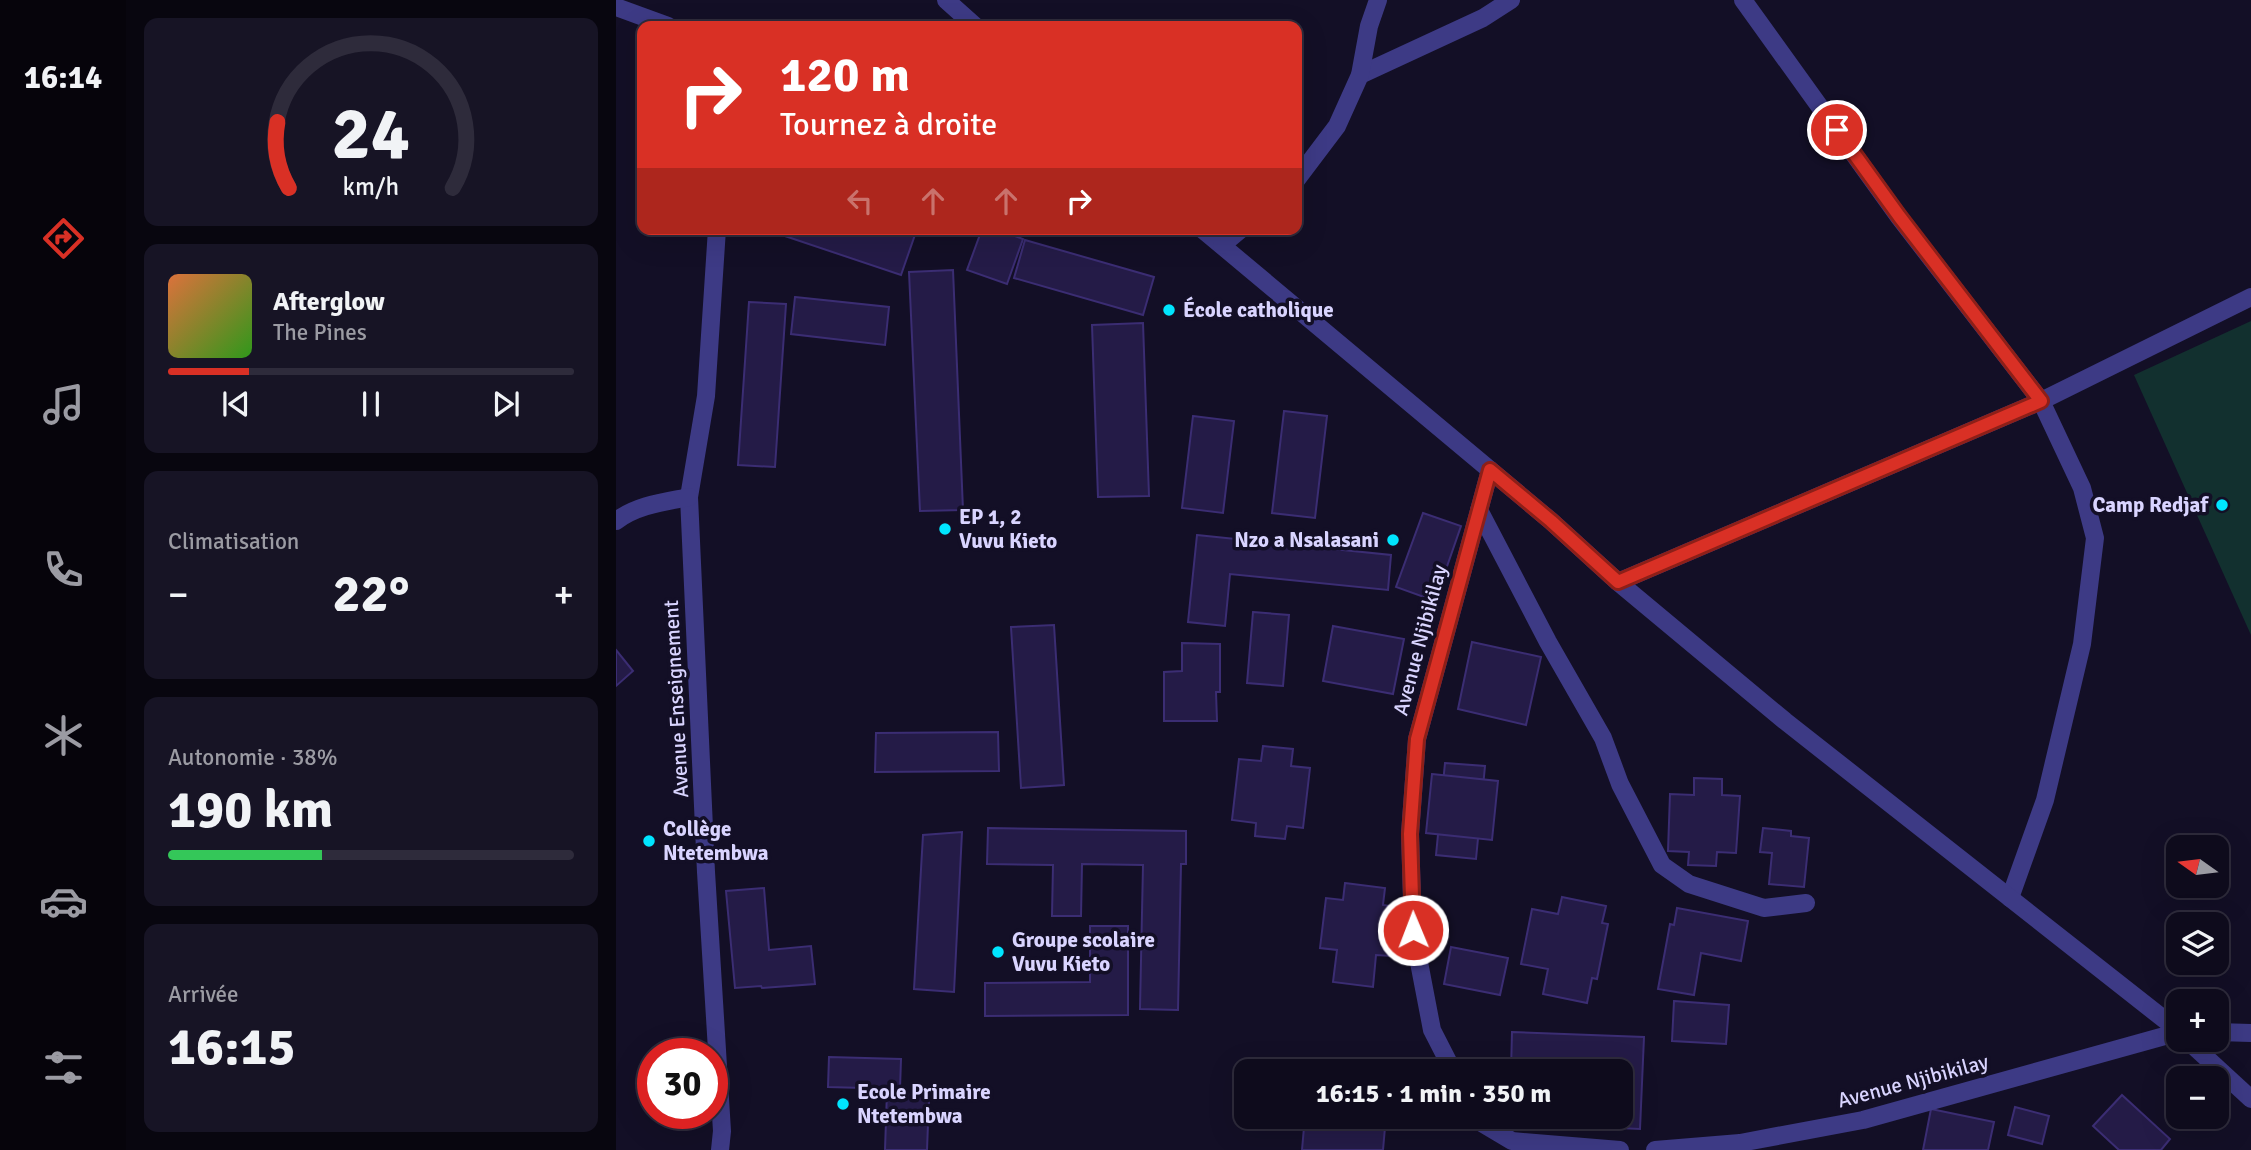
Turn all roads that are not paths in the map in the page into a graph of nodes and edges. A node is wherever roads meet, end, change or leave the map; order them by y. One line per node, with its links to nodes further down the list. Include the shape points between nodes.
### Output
1 (946, 0): 7 (street)
2 (1378, 0): 8 (street)
3 (1511, 0): 8 (street, via 1483,18)
4 (1743, 0): 15 (street, via 1899,216)
5 (616, 7): 6 (street)
6 (654, 21)
7 (969, 21)
8 (1360, 75): 9 (street, via 1337,126)
9 (1302, 172)
10 (717, 235): 17 (street, Avenue Enseignement, via 706,396)
11 (1210, 235): 13 (street)
12 (1234, 235): 13 (street)
13 (1222, 245): 16 (street)
14 (2251, 297): 15 (street)
15 (2041, 401): 20 (street); 21 (street, via 2082,488 2095,538 2082,644 2045,800)
16 (1490, 470): 18 (street, Avenue Njibikilay); 20 (street)
17 (689, 497): 19 (street, via 640,508); 31 (street, Avenue Enseignement)
18 (1479, 510): 22 (street, via 1603,738 1620,784 1662,865 1689,884 1764,908); 28 (street, Avenue Njibikilay, via 1417,739 1410,834 1413,930 1432,1030)
19 (616, 521)
20 (1618, 582): 21 (street)
21 (2010, 898): 23 (street)
22 (1806, 903)
23 (2166, 1022)
24 (2229, 1032): 25 (street)
25 (2251, 1033)
26 (2166, 1036): 33 (street, Avenue Njibikilay, via 1863,1120 1740,1143)
27 (2201, 1052): 29 (street)
28 (1447, 1059)
29 (2251, 1099)
30 (1492, 1129): 32 (street, via 1512,1141)
31 (720, 1150)
32 (1620, 1150)
33 (1655, 1150)

